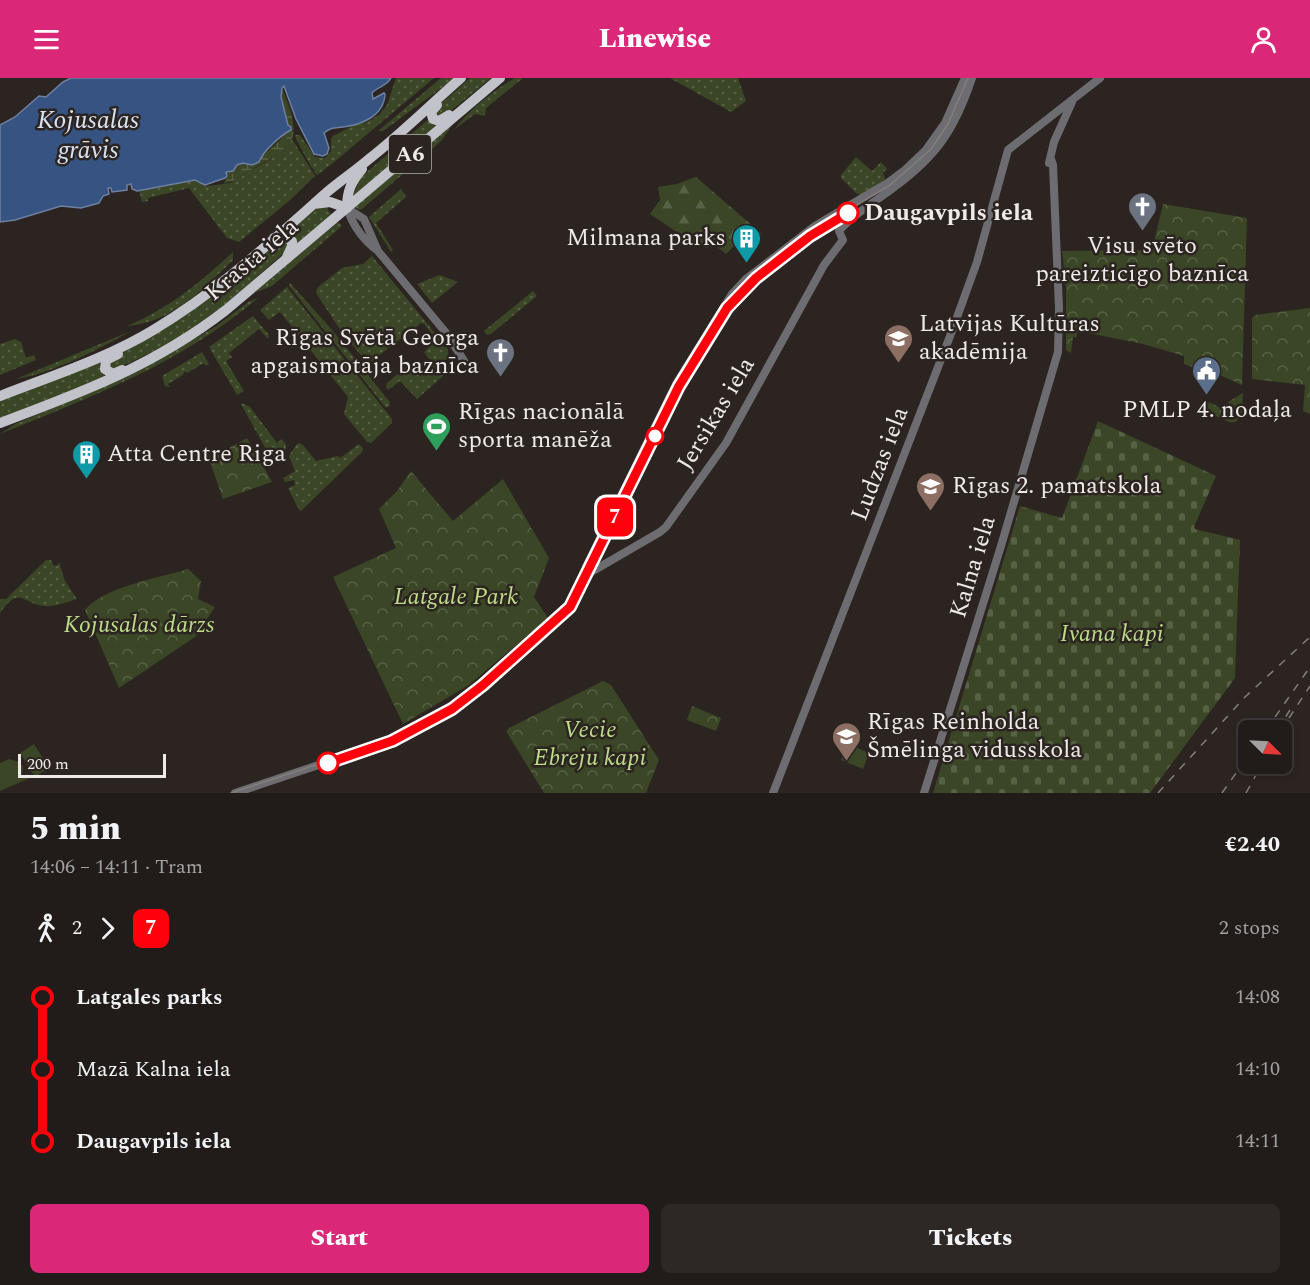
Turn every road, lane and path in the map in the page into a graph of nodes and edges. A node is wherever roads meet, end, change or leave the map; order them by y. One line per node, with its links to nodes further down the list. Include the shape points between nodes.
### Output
1 (461, 78): 11 (highway, Krasta iela / A6)
2 (468, 78): 7 (highway, A6, via 431,115 440,121)
3 (500, 78): 7 (highway, Krasta iela / A6)
4 (965, 78): 22 (street, via 945,123 905,170 815,226 732,294 676,384 586,567)
5 (972, 78): 22 (street, Jersikas iela, via 953,126 929,157 839,231 843,240 824,265 726,443 666,527)
6 (1100, 78): 8 (street)
7 (474, 99): 13 (highway, Krasta iela / A6)
8 (1073, 100): 9 (street); 10 (street)
9 (1047, 121): 10 (street, via 1056,122); 24 (street, Ludzas iela, via 1006,155 979,255 952,331)
10 (1054, 142): 25 (street, Kalna iela, via 1051,159 1058,352)
11 (369, 159): 12 (highway, Krasta iela / A6); 13 (highway, via 351,182)
12 (314, 204): 13 (highway, via 330,202); 14 (highway, Krasta iela / A6)
13 (347, 208): 15 (street, via 354,227); 15 (street, via 364,219); 16 (highway, Krasta iela / A6)
14 (274, 238): 16 (highway, via 292,241); 17 (highway, Krasta iela / A6, via 198,300)
15 (378, 251): 19 (street, via 447,334)
16 (286, 260): 18 (highway, Krasta iela / A6, via 211,322)
17 (142, 337): 18 (highway, via 126,351 106,360 105,369 113,374); 20 (highway, Krasta iela / A6)
18 (148, 361): 21 (highway, Krasta iela / A6, via 94,387)
19 (464, 361)
20 (0, 396)
21 (0, 423)
22 (586, 575): 23 (street, via 573,601 553,622 453,707 390,741)
23 (235, 793)
24 (773, 793)
25 (924, 793)

